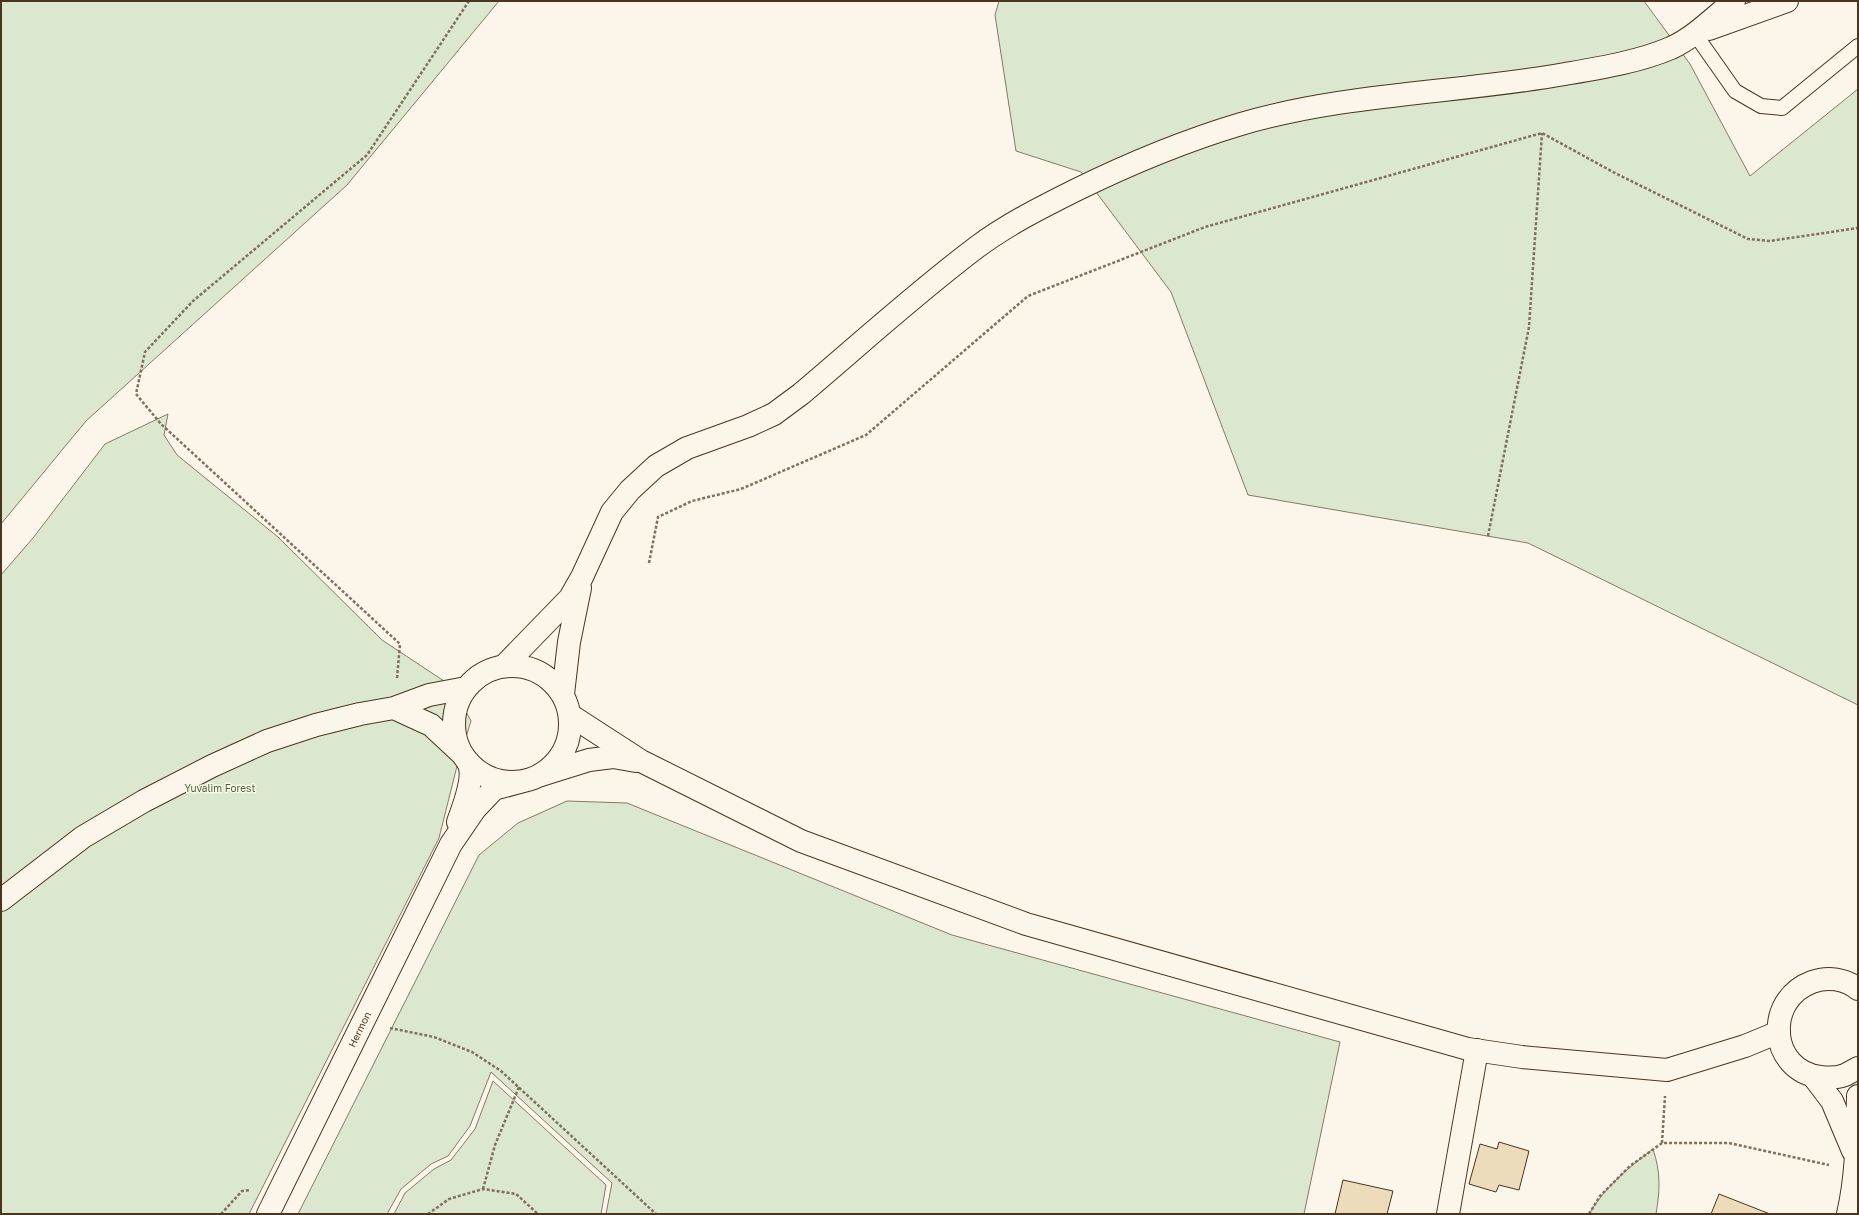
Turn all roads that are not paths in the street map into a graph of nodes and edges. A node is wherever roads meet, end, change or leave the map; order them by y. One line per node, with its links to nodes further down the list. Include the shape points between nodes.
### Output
1 (1734, 1): 3 (street)
2 (1787, 1): 3 (street)
3 (1694, 34): 4 (lane, via 1735,91 1761,106 1782,108); 5 (street, via 1672,47 1598,68 1525,81 1368,99 1242,123 1176,146 1111,173 1036,210 979,246 774,414 687,448 656,466 630,490 612,512)
4 (1858, 46)
5 (582, 577): 6 (street, via 559,611); 8 (street, via 569,642)
6 (504, 666): 7 (street, via 483,673); 8 (street, via 521,666 538,671)
7 (466, 688): 9 (street, via 429,695); 11 (street, via 460,697 454,720 454,732)
8 (563, 694): 10 (street)
9 (394, 708): 11 (street, via 430,725); 16 (street, via 309,727 267,741 212,766 144,801 83,837)
10 (570, 716): 12 (street); 13 (street, via 568,739 564,750 558,760)
11 (465, 758): 14 (street, via 486,776 497,780); 15 (street, via 471,768 467,794)
12 (641, 761): 13 (street, via 614,757 589,760); 19 (street, via 801,841 1026,924)
13 (541, 774): 14 (street)
14 (520, 782): 15 (street, via 494,789 475,809)
15 (451, 844): 24 (street, Hermon)
16 (1, 900)
17 (1858, 989): 18 (street, via 1835,979 1819,979 1803,985 1790,995 1782,1010)
18 (1779, 1032): 19 (street, via 1745,1046 1667,1070 1522,1057); 21 (street, via 1780,1042 1787,1057)
19 (1477, 1050): 25 (street)
20 (1858, 1068): 21 (street, via 1845,1075 1829,1078)
21 (1813, 1076): 23 (street, via 1832,1101)
22 (1858, 1096): 23 (street)
23 (1855, 1164): 26 (street)
24 (268, 1214)
25 (1448, 1214)
26 (1848, 1214)

